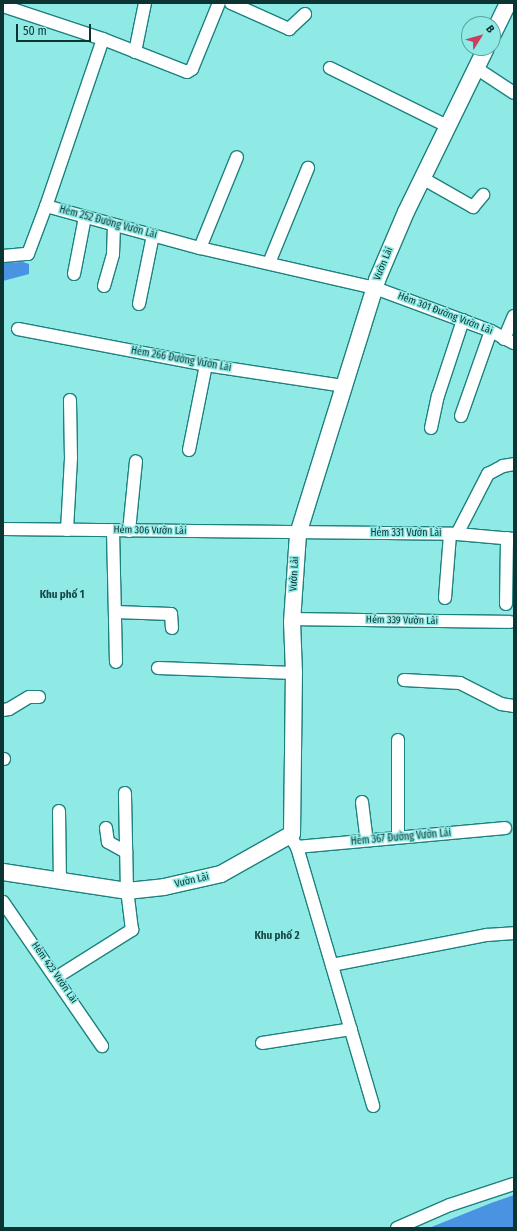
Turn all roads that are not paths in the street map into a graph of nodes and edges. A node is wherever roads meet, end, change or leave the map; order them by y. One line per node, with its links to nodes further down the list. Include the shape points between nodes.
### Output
1 (145, 3): 10 (street)
2 (219, 3): 10 (street, via 192,68 187,72)
3 (231, 3): 7 (street, via 289,29)
4 (508, 3): 8 (main road)
5 (3, 6): 6 (street)
6 (25, 8): 9 (street)
7 (305, 14)
8 (501, 17)
9 (103, 39): 10 (street); 20 (street, Hẻm 252 Đường Vườn Lài)
10 (135, 52)
11 (482, 56): 13 (main road, Vườn Lài)
12 (330, 68): 15 (street)
13 (476, 68): 14 (street); 15 (main road, Vườn Lài)
14 (514, 93)
15 (447, 126): 18 (main road, Vườn Lài)
16 (237, 157): 24 (street)
17 (308, 168): 26 (street)
18 (422, 178): 19 (street, via 473,207); 29 (main road, Vườn Lài)
19 (483, 195)
20 (46, 206): 21 (street, Hẻm 252 Đường Vườn Lài); 25 (street, via 28,254)
21 (85, 217): 22 (street, Hẻm 252 Đường Vườn Lài); 27 (street)
22 (114, 225): 23 (street, Hẻm 252 Đường Vườn Lài); 28 (street, via 113,254)
23 (153, 235): 24 (street, Hẻm 252 Đường Vườn Lài); 30 (street)
24 (200, 248): 26 (street, Hẻm 252 Đường Vườn Lài)
25 (3, 256)
26 (269, 262): 29 (street, Hẻm 252 Đường Vườn Lài)
27 (74, 274)
28 (104, 286)
29 (375, 288): 32 (street, Hẻm 301 Đường Vườn Lài); 37 (main road, Vườn Lài)
30 (139, 304)
31 (514, 316): 35 (street)
32 (463, 320): 34 (street, Hẻm 301 Đường Vườn Lài); 40 (street, via 438,396)
33 (18, 329): 36 (street, Hẻm 266 Đường Vườn Lài)
34 (491, 331): 35 (street, Hẻm 301 Đường Vườn Lài); 39 (street)
35 (509, 341)
36 (206, 365): 37 (street, Hẻm 266 Đường Vườn Lài); 41 (street)
37 (344, 386): 48 (main road, Vườn Lài)
38 (70, 400): 45 (street, via 71,458)
39 (461, 416)
40 (431, 428)
41 (189, 450)
42 (136, 461): 47 (street)
43 (514, 464): 49 (street, via 503,466 488,474)
44 (3, 529): 45 (street, Hẻm 306 Vườn Lài)
45 (67, 530): 46 (street, Hẻm 306 Vườn Lài)
46 (113, 530): 47 (street, Hẻm 306 Vườn Lài); 53 (street)
47 (129, 531): 48 (street, Hẻm 306 Vườn Lài)
48 (298, 534): 49 (street, Hẻm 331 Vườn Lài); 54 (main road, Vườn Lài)
49 (454, 534): 50 (street, Hẻm 331 Vườn Lài); 51 (street)
50 (510, 538): 52 (street)
51 (445, 598)
52 (506, 604)
53 (115, 612): 56 (street, via 171,614); 57 (street)
54 (292, 619): 55 (street, Hẻm 339 Vườn Lài); 59 (main road, Vườn Lài)
55 (510, 622)
56 (172, 628)
57 (116, 662)
58 (158, 668): 59 (street)
59 (294, 673): 72 (main road, Vườn Lài)
60 (404, 680): 62 (street, via 460,683 501,704)
61 (39, 697): 63 (street, via 29,697)
62 (514, 706)
63 (3, 710)
64 (398, 740): 70 (street)
65 (125, 793): 73 (street)
66 (362, 802): 71 (street)
67 (59, 811): 75 (street)
68 (106, 828): 73 (street, via 108,842)
69 (506, 828): 70 (street, Hẻm 367 Đường Vườn Lài)
70 (398, 837): 71 (street, Hẻm 367 Đường Vườn Lài)
71 (367, 840): 72 (street, Hẻm 367 Đường Vườn Lài)
72 (293, 842): 76 (main road, Vườn Lài, via 221,874 164,888); 79 (street)
73 (126, 852): 76 (street)
74 (3, 872): 75 (main road, Vườn Lài)
75 (60, 881): 76 (main road, Vườn Lài)
76 (126, 891): 80 (street, via 132,930)
77 (3, 902): 80 (street, Hẻm 423 Vườn Lài)
78 (514, 933): 79 (street, via 480,936)
79 (332, 965): 81 (street)
80 (58, 977): 83 (street, Hẻm 423 Vườn Lài)
81 (348, 1030): 82 (street); 84 (street)
82 (262, 1044)
83 (102, 1046)
84 (373, 1106)
85 (514, 1184): 86 (street, via 450,1205)
86 (397, 1228)

